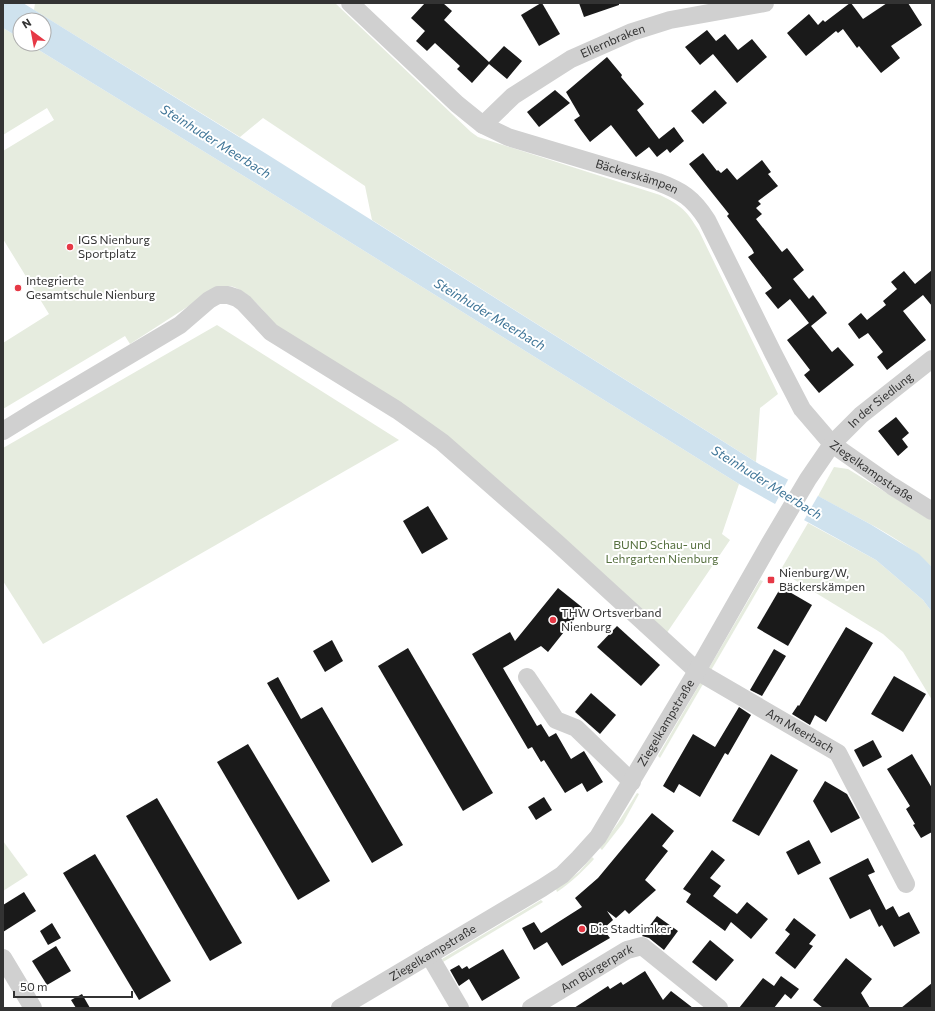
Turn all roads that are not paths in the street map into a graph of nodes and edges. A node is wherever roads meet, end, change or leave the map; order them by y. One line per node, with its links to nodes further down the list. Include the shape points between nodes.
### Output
1 (350, 3): 3 (street, Bäckerskämpen, via 456,104)
2 (765, 3): 3 (street, Ellernbraken, via 670,20 632,32 571,59 513,96)
3 (483, 125): 6 (street, Bäckerskämpen, via 508,137 658,182 686,194 698,205 707,220 802,409)
4 (932, 359): 6 (street, In der Siedlung, via 861,415)
5 (3, 431): 8 (street, Am Meerbach, via 180,325 209,300 228,295 237,298 270,332 397,410 442,442)
6 (832, 444): 7 (street, Ziegelkampstraße); 8 (street, Ziegelkampstraße, via 808,479)
7 (932, 511)
8 (697, 671): 10 (street, Ziegelkampstraße); 11 (street, Am Meerbach, via 838,753)
9 (526, 677): 10 (street, via 556,720 576,728)
10 (632, 782): 12 (street, Ziegelkampstraße, via 598,837 562,875)
11 (906, 884)
12 (429, 955): 15 (street, Ziegelkampstraße); 16 (street)
13 (3, 958): 14 (street)
14 (33, 1008)
15 (340, 1008)
16 (460, 1008)
17 (532, 1008): 18 (street, Am Bürgerpark, via 627,950 642,946)
18 (719, 1008)

